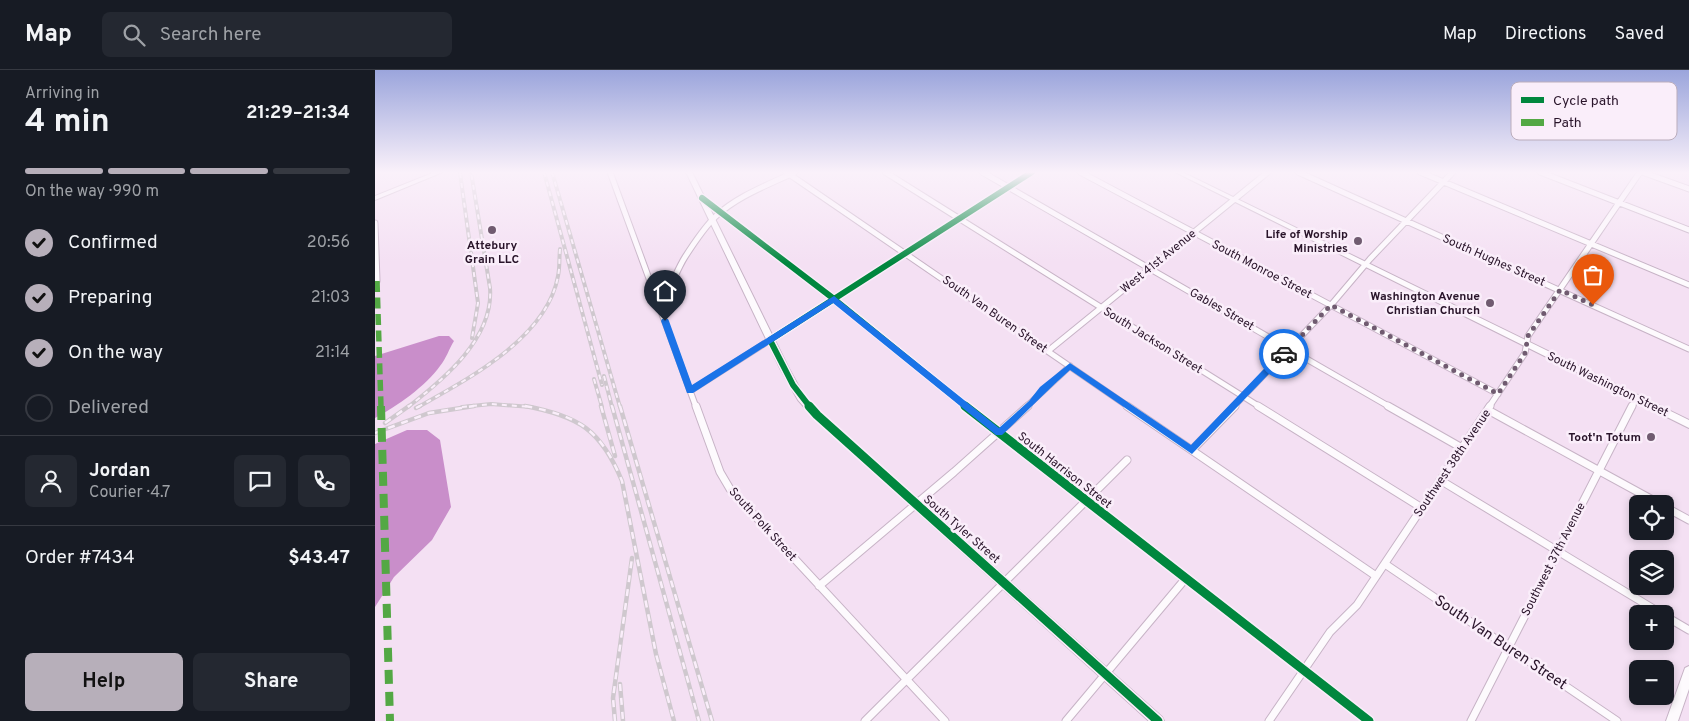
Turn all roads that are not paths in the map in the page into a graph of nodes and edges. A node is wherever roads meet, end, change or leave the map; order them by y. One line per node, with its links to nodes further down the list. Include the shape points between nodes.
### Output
1 (621, 202): 32 (street, South Polk Street)
2 (704, 202): 19 (main road, South Tyler Street)
3 (708, 202): 17 (street, South Harrison Street)
4 (738, 202): 17 (street)
5 (834, 202): 25 (street, South Van Buren Street)
6 (934, 202): 18 (street, South Jackson Street)
7 (984, 202): 18 (street)
8 (1036, 202): 27 (street, Gables Street)
9 (1137, 202): 23 (street, South Monroe Street)
10 (1229, 202): 23 (street, West 41st Avenue)
11 (1240, 202): 26 (main road, South Washington Street)
12 (1367, 202): 20 (street, South Hughes Street)
13 (1423, 202): 20 (street)
14 (1493, 202): 24 (street)
15 (1619, 202): 24 (street, Southwest 38th Avenue)
16 (1620, 202): 22 (street)
17 (721, 212): 19 (street); 31 (street, South Harrison Street)
18 (959, 218): 25 (street); 34 (street, South Jackson Street)
19 (713, 219): 32 (street, via 677,269 664,300); 35 (main road, South Tyler Street)
20 (1407, 220): 26 (street); 30 (street, South Hughes Street)
21 (375, 223): 28 (street)
22 (1689, 230)
23 (1193, 232): 27 (street, West 41st Avenue); 33 (street, South Monroe Street)
24 (1591, 244): 29 (street); 30 (street, Southwest 38th Avenue)
25 (905, 253): 31 (street); 39 (street, South Van Buren Street)
26 (1366, 265): 33 (street); 36 (main road, South Washington Street)
27 (1150, 268): 34 (street, West 41st Avenue); 37 (street, Gables Street)
28 (377, 281)
29 (1689, 285)
30 (1560, 290): 36 (street, Southwest 38th Avenue, via 1528,336); 38 (street, South Hughes Street)
31 (834, 299): 35 (street); 47 (street, South Harrison Street)
32 (659, 304): 41 (street, South Polk Street)
33 (1331, 305): 37 (street); 42 (street, South Monroe Street)
34 (1101, 307): 39 (street, West 41st Avenue); 43 (street, South Jackson Street)
35 (770, 340): 41 (street); 55 (main road, South Tyler Street, via 801,398)
36 (1526, 344): 42 (street, Southwest 38th Avenue, via 1525,353); 44 (main road, South Washington Street)
37 (1289, 348): 43 (street); 48 (street, Gables Street)
38 (1689, 349)
39 (1048, 351): 40 (street, South Van Buren Street)
40 (1070, 366): 47 (street); 49 (street, South Van Buren Street)
41 (690, 391): 64 (street, South Polk Street, via 730,488)
42 (1498, 394): 45 (street, Southwest 38th Avenue)
43 (1244, 396): 49 (street); 56 (street, South Jackson Street)
44 (1636, 398): 46 (main road, South Washington Street); 51 (street, Southwest 37th Avenue)
45 (1488, 410): 48 (street, Southwest 38th Avenue); 51 (street)
46 (1689, 424)
47 (999, 433): 54 (street, South Harrison Street); 55 (street)
48 (1462, 448): 52 (street, Southwest 38th Avenue)
49 (1192, 450): 61 (street, South Van Buren Street)
50 (1127, 460): 54 (street)
51 (1599, 471): 53 (street); 59 (street, Southwest 37th Avenue)
52 (1440, 480): 56 (street, Southwest 38th Avenue); 59 (street)
53 (1643, 495)
54 (1086, 500): 62 (street, South Harrison Street); 63 (street)
55 (916, 504): 63 (main road, South Tyler Street); 64 (street)
56 (1422, 508): 60 (street, Southwest 38th Avenue)
57 (1674, 511): 58 (street)
58 (1689, 520)
59 (1558, 551): 65 (street); 68 (street, Southwest 37th Avenue)
60 (1385, 564): 61 (street, Southwest 38th Avenue); 68 (street, South Van Buren Street)
61 (1376, 576): 69 (street, Southwest 38th Avenue, via 1354,609 1330,632)
62 (1186, 578): 69 (street, South Harrison Street); 71 (street)
63 (1004, 582): 71 (main road, South Tyler Street); 72 (street)
64 (819, 586): 72 (street, South Polk Street)
65 (1647, 605)
66 (1674, 621): 67 (street)
67 (1689, 630)
68 (1509, 647): 79 (street, Southwest 37th Avenue); 80 (street, South Van Buren Street)
69 (1303, 670): 77 (street, Southwest 38th Avenue); 78 (street, South Harrison Street)
70 (1689, 672): 81 (main road)
71 (1106, 674): 75 (street); 76 (main road, South Tyler Street)
72 (907, 680): 73 (street); 74 (street, South Polk Street)
73 (865, 721)
74 (945, 721)
75 (1066, 721)
76 (1158, 721)
77 (1269, 721)
78 (1369, 721)
79 (1471, 721)
80 (1617, 721)
81 (1672, 721)

